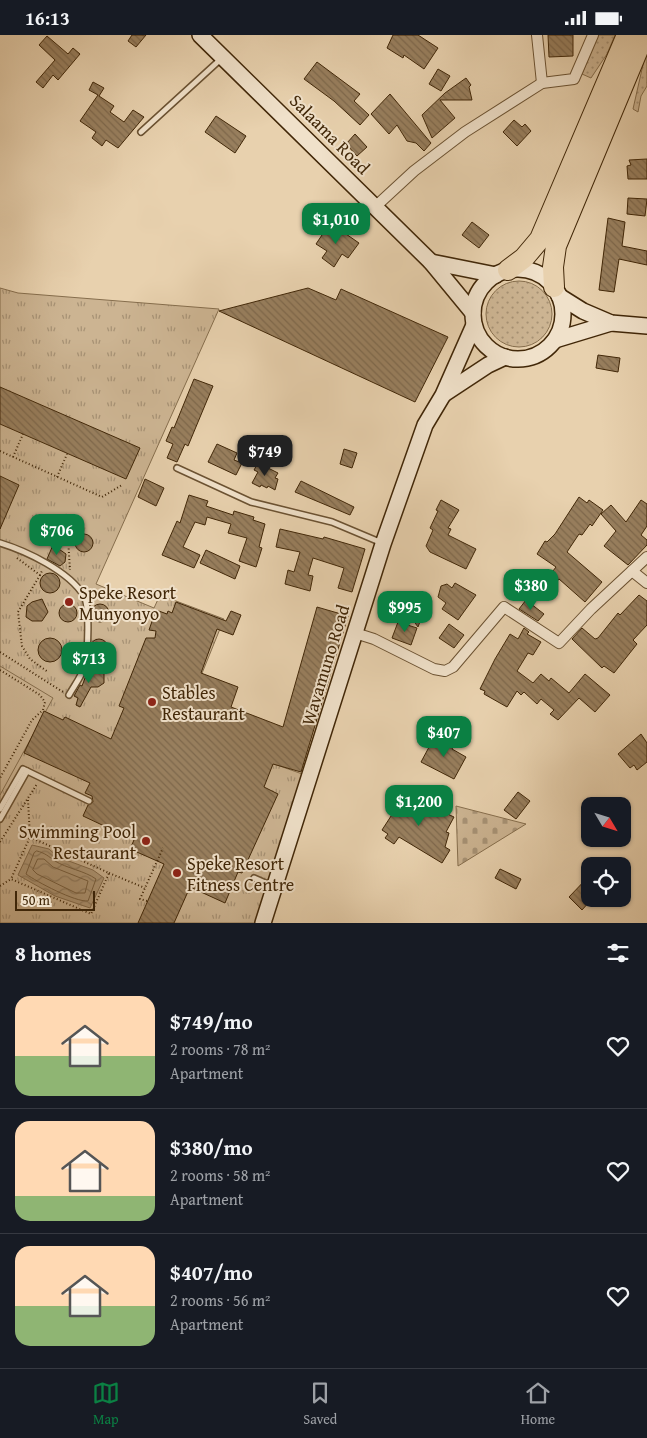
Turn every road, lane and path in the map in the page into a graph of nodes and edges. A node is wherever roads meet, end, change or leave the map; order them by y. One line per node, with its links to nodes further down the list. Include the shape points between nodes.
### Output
1 (200, 35): 6 (main road, Salaama Road)
2 (537, 35): 7 (street)
3 (593, 35): 7 (street, via 574,79)
4 (627, 35): 11 (highway, via 540,239 524,258)
5 (644, 35): 12 (highway, via 556,246 553,267)
6 (223, 57): 8 (lane); 9 (main road, Salaama Road)
7 (542, 83): 9 (street, via 465,132 414,171)
8 (141, 132)
9 (375, 207): 10 (main road, Salaama Road)
10 (431, 262): 11 (main road); 13 (main road, Salaama Road)
11 (502, 272): 12 (main road, via 521,269 534,272 545,278); 13 (main road, via 480,291)
12 (557, 292): 14 (main road, via 584,311); 16 (main road, via 563,314)
13 (474, 319): 17 (main road, via 486,345); 18 (main road, Wavamuno Road)
14 (612, 323): 15 (main road); 16 (main road)
15 (647, 326)
16 (554, 340): 17 (main road, via 545,350 532,356 519,359)
17 (505, 357): 18 (main road, Wavamuno Road)
18 (443, 395): 28 (main road, Wavamuno Road, via 424,425)
19 (23, 434): 22 (path)
20 (0, 451): 22 (path)
21 (67, 453): 24 (path)
22 (13, 457): 24 (path)
23 (177, 468): 28 (lane, via 251,502 332,522)
24 (57, 477): 25 (path, via 102,497)
25 (122, 485)
26 (68, 538): 32 (path)
27 (0, 543): 32 (lane, via 25,551)
28 (383, 544): 34 (main road, Wavamuno Road)
29 (647, 557): 30 (street)
30 (632, 571): 33 (street); 34 (street, via 559,643 504,607 453,667 445,671)
31 (40, 575): 37 (path, via 18,612 22,646 30,659)
32 (68, 578): 38 (lane, via 85,597 87,610 85,665)
33 (647, 583)
34 (355, 633): 54 (main road, Wavamuno Road)
35 (0, 652): 38 (path)
36 (0, 670): 41 (path, via 40,695 45,702)
37 (48, 672)
38 (69, 695)
39 (25, 770): 40 (lane); 44 (lane); 45 (lane)
40 (41, 777): 42 (path); 43 (lane)
41 (0, 778)
42 (27, 799): 46 (path); 47 (path)
43 (89, 801)
44 (0, 809)
45 (0, 819)
46 (30, 837): 49 (path); 51 (path)
47 (0, 842)
48 (163, 848): 53 (path)
49 (109, 873): 51 (path, via 91,914); 53 (path)
50 (254, 878): 54 (lane)
51 (11, 879): 52 (path)
52 (0, 886)
53 (145, 888): 55 (path, via 140,899)
54 (275, 888): 56 (main road, Wavamuno Road)
55 (147, 901)
56 (263, 923)

